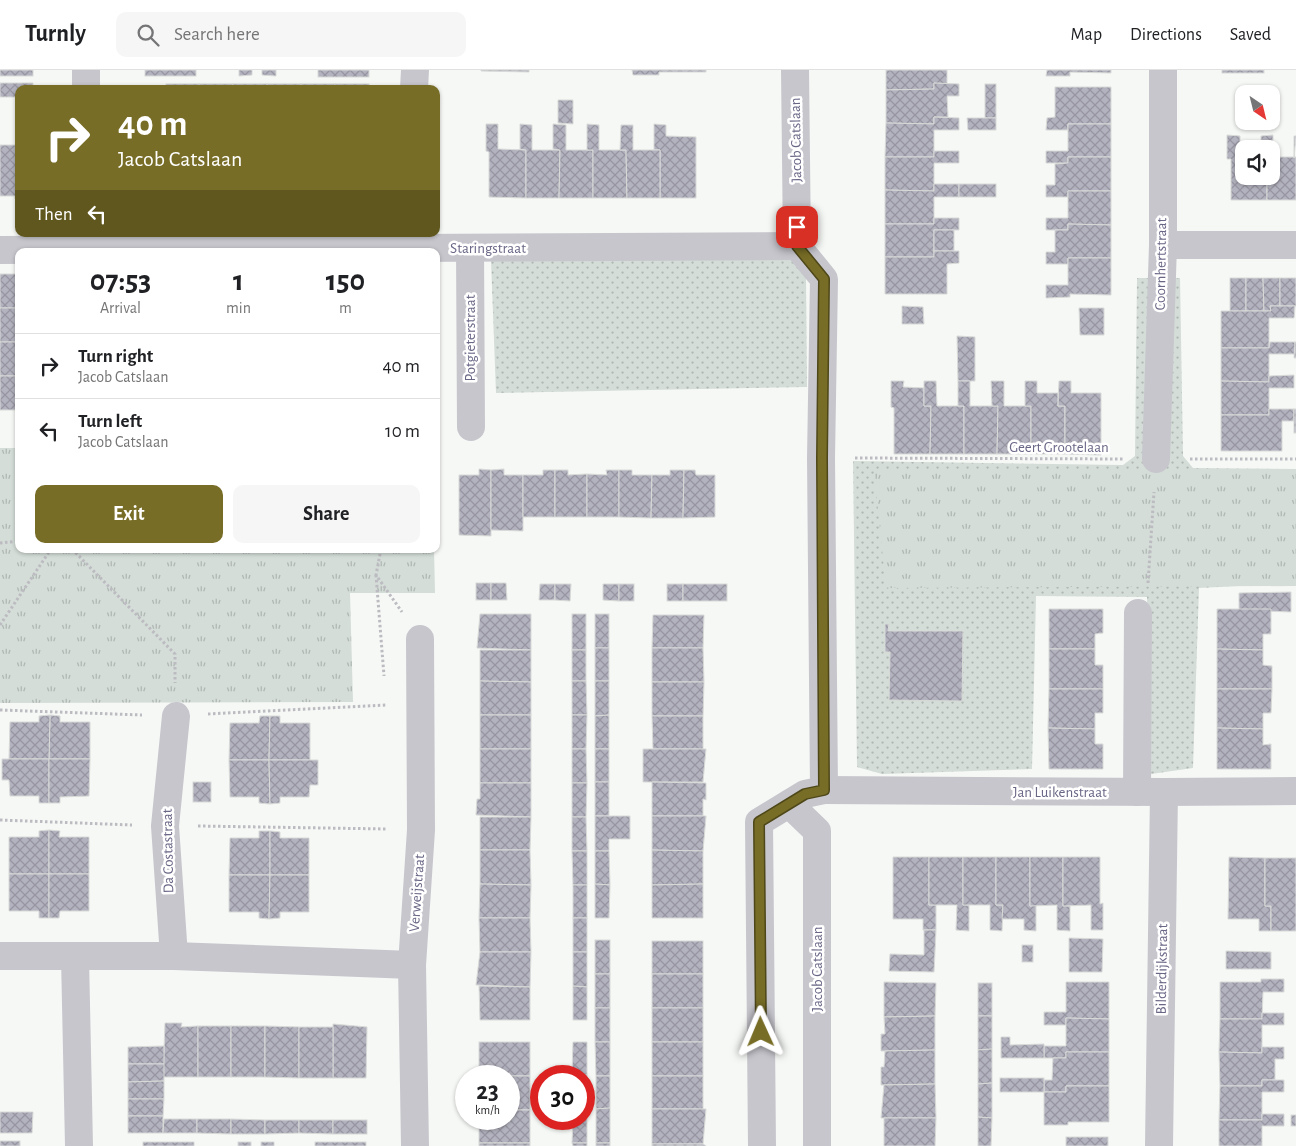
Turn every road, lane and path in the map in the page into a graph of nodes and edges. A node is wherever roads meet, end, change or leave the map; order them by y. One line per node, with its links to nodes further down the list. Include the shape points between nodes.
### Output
1 (86, 70): 5 (street)
2 (414, 70): 6 (street)
3 (795, 70): 11 (street, Jacob Catslaan)
4 (1163, 70): 10 (street, Coornhertstraat)
5 (86, 85)
6 (414, 85)
7 (412, 241): 9 (street, Staringstraat); 13 (street, Staringstraat)
8 (1296, 244): 10 (street)
9 (86, 245): 12 (street, Staringstraat)
10 (1162, 245): 18 (street, Coornhertstraat)
11 (797, 246): 13 (street, Staringstraat); 17 (street, via 824,279)
12 (34, 248)
13 (470, 248): 16 (street, Potgieterstraat)
14 (15, 249): 15 (street, Staringstraat)
15 (0, 250)
16 (471, 427)
17 (822, 458): 18 (path, Geert Grootelaan); 33 (street)
18 (1156, 459): 19 (path, Geert Grootelaan); 26 (path, via 1147,592)
19 (1296, 459)
20 (15, 541): 21 (path)
21 (0, 543)
22 (48, 553): 27 (path)
23 (76, 553): 32 (path, via 175,654)
24 (380, 553): 25 (path)
25 (376, 575): 28 (path); 29 (path)
26 (1138, 613): 35 (street)
27 (0, 626)
28 (420, 639): 40 (street, Verweijstraat)
29 (384, 677)
30 (386, 696): 32 (path, via 386,705)
31 (0, 710): 32 (path)
32 (176, 716): 39 (street, Da Costastraat)
33 (824, 790): 35 (street, Jan Luikenstraat); 37 (street, via 805,794)
34 (1296, 791): 36 (street, Jan Luikenstraat)
35 (1137, 792): 36 (street, Jan Luikenstraat)
36 (1164, 792): 49 (street, Bilderdijkstraat)
37 (789, 804): 47 (street, via 759,822); 48 (street, Jacob Catslaan, via 817,831)
38 (0, 820): 39 (path)
39 (164, 826): 40 (path); 42 (street, Da Costastraat)
40 (421, 830): 44 (street, Verweijstraat)
41 (0, 956): 43 (street)
42 (174, 956): 43 (street); 44 (street)
43 (75, 957): 45 (street)
44 (412, 965): 46 (street, Verweijstraat)
45 (79, 1146)
46 (415, 1146)
47 (762, 1146)
48 (817, 1146)
49 (1159, 1146)

